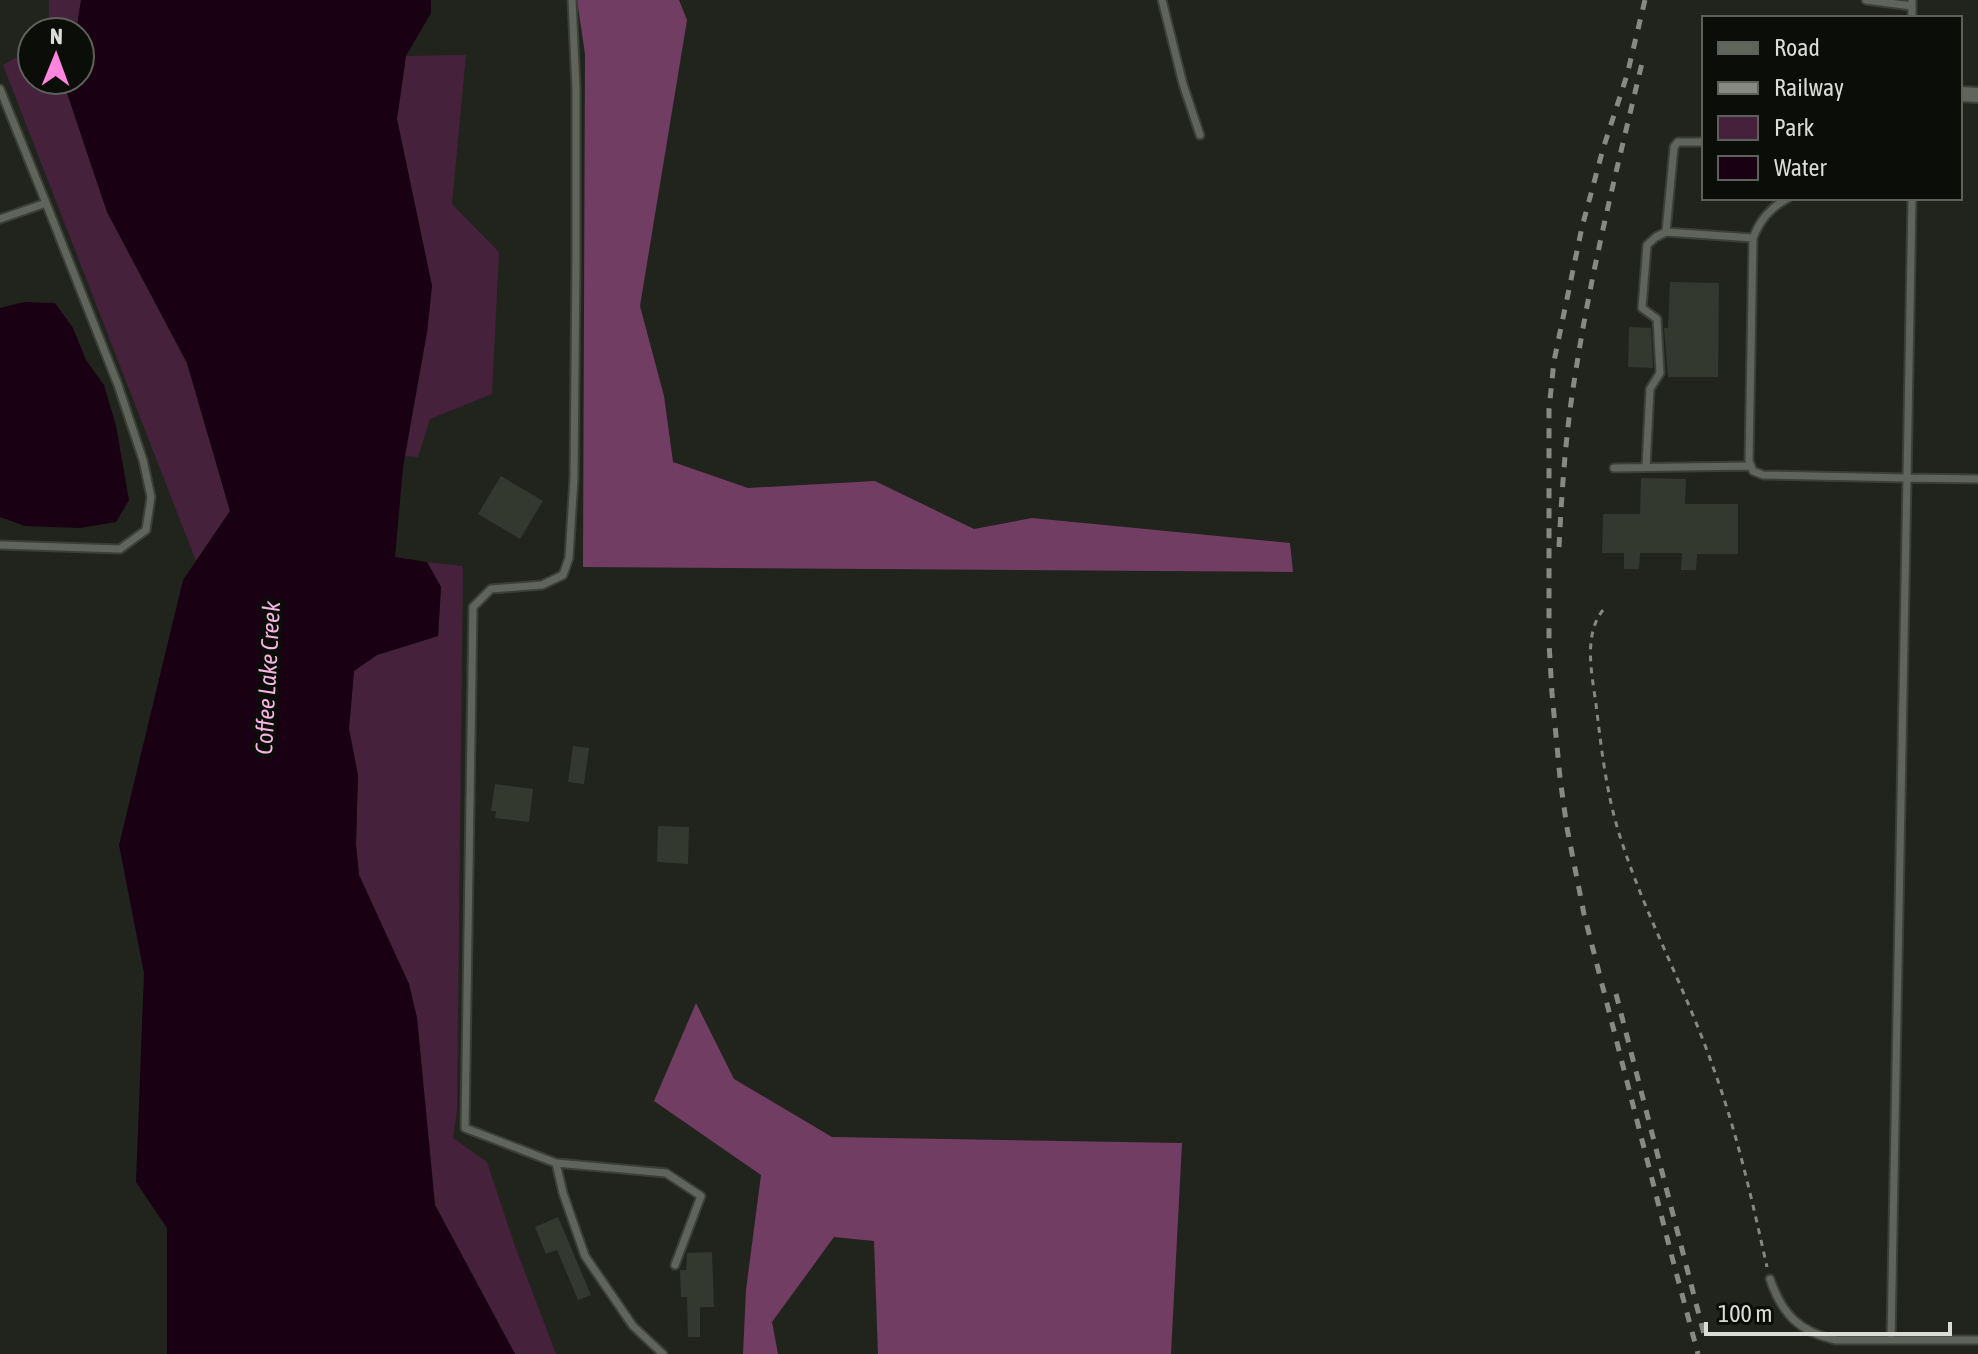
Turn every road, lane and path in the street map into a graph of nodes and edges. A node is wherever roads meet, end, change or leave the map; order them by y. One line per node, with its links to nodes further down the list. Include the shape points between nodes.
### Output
1 (572, 0): 21 (lane, via 576,259 569,558 563,575 542,585 491,589 473,607 465,1128)
2 (1162, 0): 6 (lane)
3 (1866, 0): 4 (lane)
4 (1912, 3)
5 (0, 89): 10 (lane)
6 (1200, 135)
7 (1702, 142): 12 (lane, via 1678,142 1674,147)
8 (1785, 200): 13 (lane, via 1767,213)
9 (1912, 200): 17 (lane)
10 (46, 203): 11 (lane); 19 (lane, via 118,385 151,497 146,530 120,549)
11 (0, 219)
12 (1666, 232): 13 (lane); 15 (lane, via 1647,245 1642,308 1657,319 1660,373 1650,389)
13 (1753, 238): 14 (lane)
14 (1751, 466): 15 (lane); 17 (lane, via 1763,475)
15 (1646, 467): 16 (lane)
16 (1614, 468)
17 (1907, 478): 18 (lane); 24 (lane)
18 (1978, 479)
19 (0, 545)
20 (1603, 610): 23 (path, via 1593,630 1591,669 1610,796 1633,875 1718,1081)
21 (556, 1163): 22 (lane, via 666,1173 701,1196); 26 (lane, via 585,1256 633,1326)
22 (675, 1265)
23 (1770, 1279): 24 (lane, via 1782,1307 1804,1328 1836,1340)
24 (1891, 1339): 25 (lane)
25 (1978, 1340)
26 (663, 1354)

